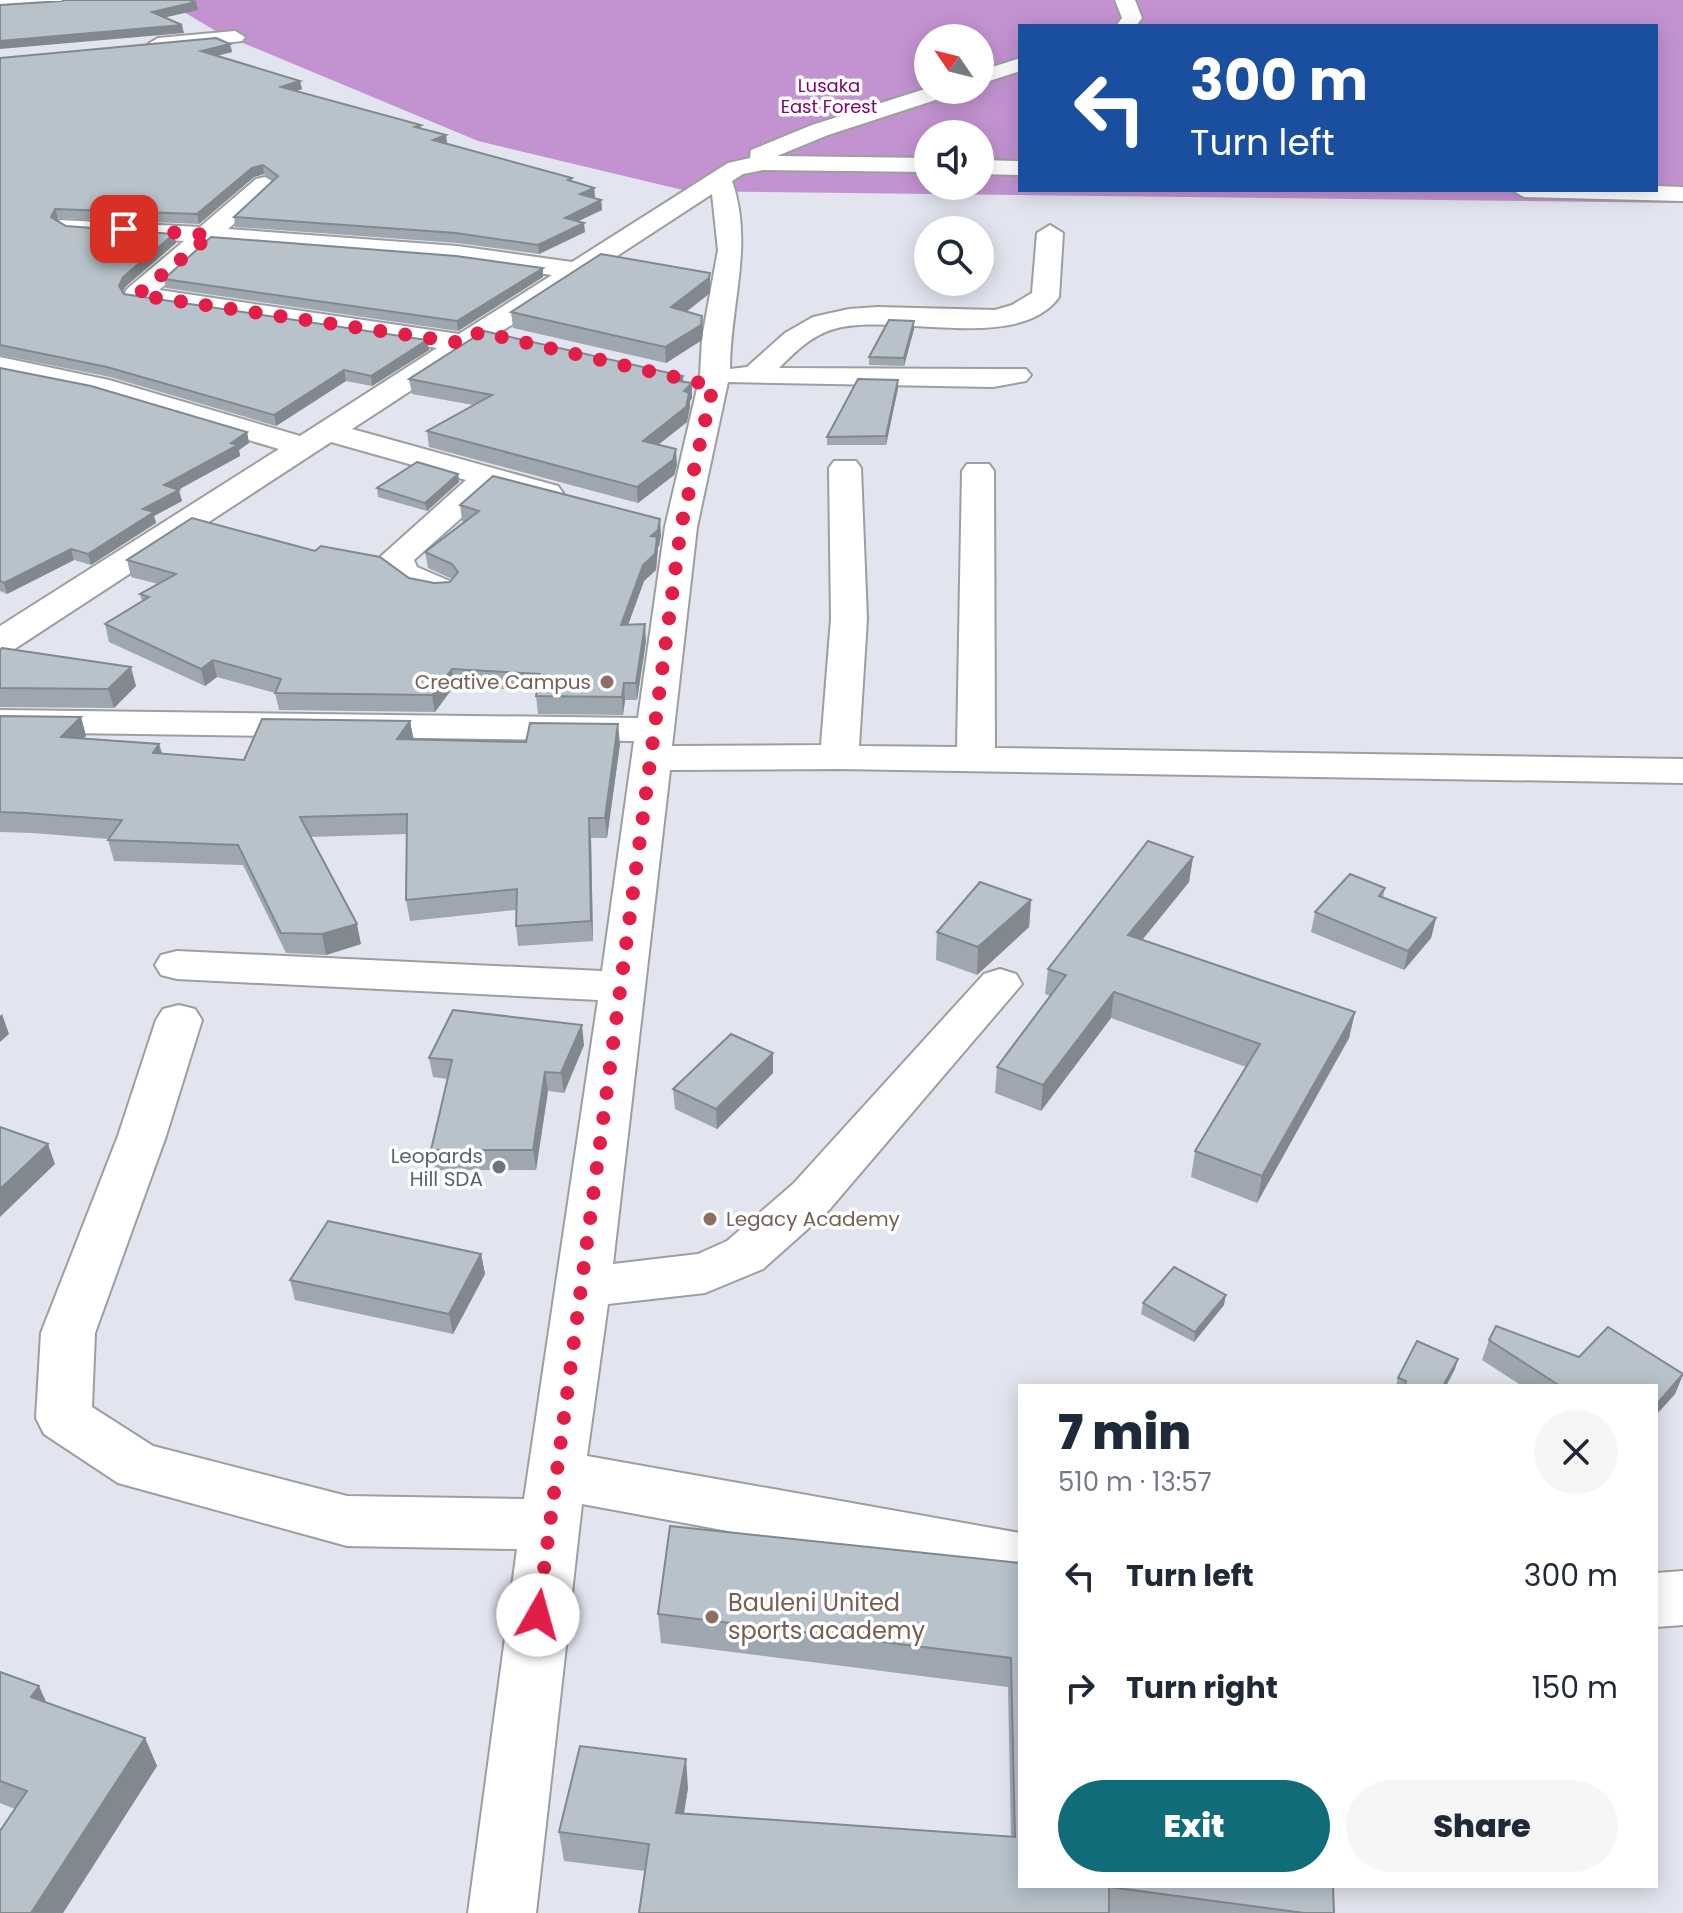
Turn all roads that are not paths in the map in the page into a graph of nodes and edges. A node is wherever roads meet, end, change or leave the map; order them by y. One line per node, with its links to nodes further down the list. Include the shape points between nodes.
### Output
1 (64, 0): 3 (street)
2 (1125, 0): 4 (street, via 1132,18)
3 (0, 5)
4 (1128, 24)
5 (235, 37): 6 (street)
6 (141, 45)
7 (1018, 65): 8 (street)
8 (994, 73)
9 (914, 100): 13 (street, via 778,145)
10 (914, 166): 13 (street)
11 (994, 167): 12 (street)
12 (1018, 168)
13 (733, 172): 20 (street); 25 (street, via 731,250 716,338)
14 (265, 184): 19 (street)
15 (1604, 192): 16 (street)
16 (1683, 194)
17 (69, 225): 19 (street)
18 (1050, 233): 25 (street, via 1045,297 1030,310 985,319 856,314 821,324)
19 (211, 235): 20 (street, via 457,254); 21 (street, via 137,295)
20 (575, 270): 21 (street)
21 (471, 337): 22 (street); 26 (street)
22 (527, 342)
23 (0, 366): 26 (street)
24 (1016, 375): 25 (street)
25 (716, 379): 34 (street, via 666,523)
26 (314, 439): 29 (street); 32 (street)
27 (845, 468): 35 (street, via 849,619)
28 (978, 471): 36 (street)
29 (488, 478): 30 (street); 31 (street, via 396,558 403,573)
30 (577, 500)
31 (440, 589)
32 (0, 642)
33 (0, 721): 34 (street)
34 (653, 744): 35 (street); 40 (street)
35 (839, 757): 36 (street)
36 (976, 759): 37 (street)
37 (1683, 771)
38 (177, 965): 40 (street)
39 (1000, 984): 42 (street, via 811,1197 745,1255 705,1273)
40 (623, 987): 42 (street)
41 (179, 1020): 43 (street, via 68,1333 64,1418 138,1466 347,1521)
42 (584, 1287): 43 (street)
43 (552, 1500): 44 (street); 47 (street)
44 (1018, 1559)
45 (1683, 1598): 46 (street)
46 (1658, 1600)
47 (502, 1913)

